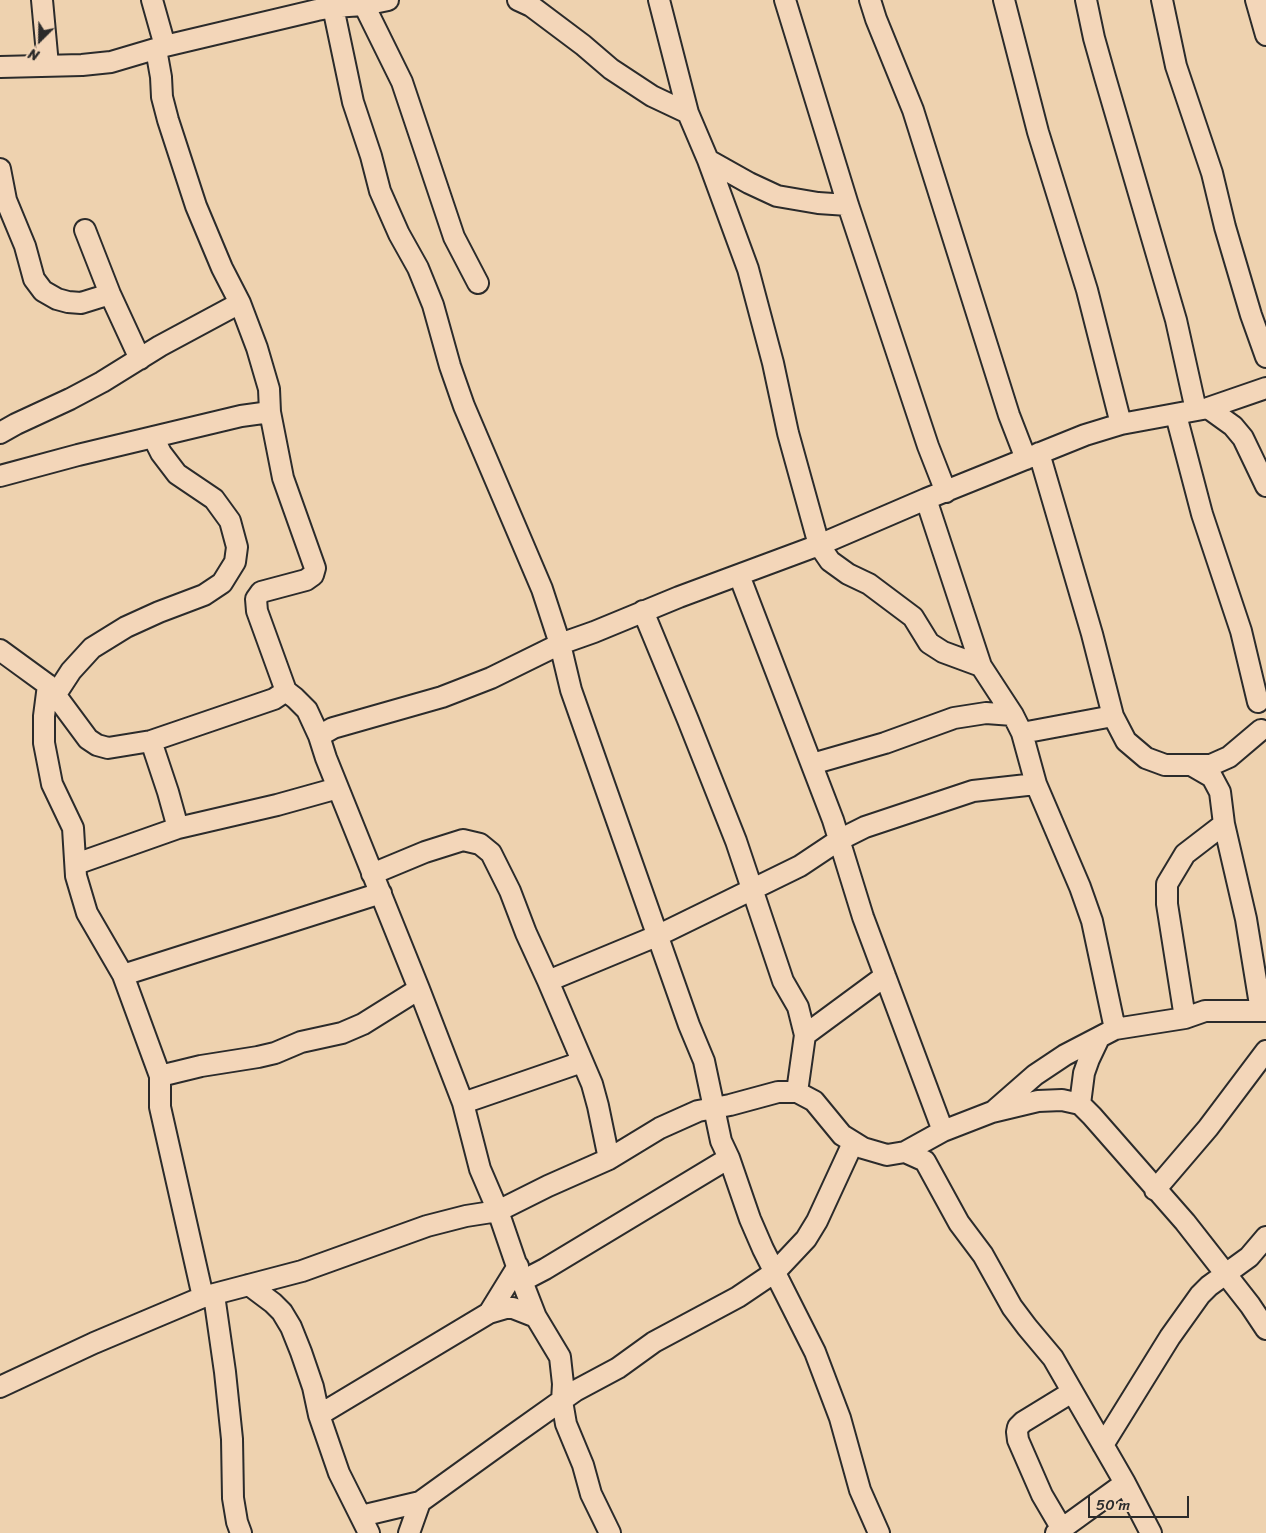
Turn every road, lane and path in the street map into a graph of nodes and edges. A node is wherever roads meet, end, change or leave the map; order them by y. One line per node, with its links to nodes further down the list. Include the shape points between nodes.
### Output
1 (42, 0): 16 (street)
2 (152, 0): 15 (street)
3 (388, 0): 12 (street)
4 (518, 0): 18 (street, via 531,6 652,96)
5 (659, 0): 18 (street)
6 (785, 0): 21 (street)
7 (870, 0): 35 (street, via 913,110 1010,415)
8 (1004, 0): 32 (street, via 1038,132 1087,290)
9 (1086, 0): 29 (street)
10 (1162, 0): 26 (street, via 1176,66 1212,173 1225,227)
11 (1256, 0): 14 (street)
12 (364, 5): 13 (street); 23 (street, via 402,82 454,237)
13 (323, 6): 15 (street); 43 (street, via 380,191 433,305 461,398 542,589)
14 (1266, 35)
15 (160, 48): 16 (street, via 111,62); 25 (street, via 162,97 196,206)
16 (48, 65): 17 (street)
17 (0, 67)
18 (688, 113): 19 (street)
19 (708, 160): 21 (street, via 777,196); 40 (street, via 748,269)
20 (0, 169): 24 (street, via 6,200 25,246 34,279 43,291 57,299 81,303)
21 (848, 205): 38 (street)
22 (85, 230): 24 (street)
23 (478, 282)
24 (110, 294): 27 (street)
25 (240, 303): 27 (street); 30 (street, via 269,389)
26 (1266, 357)
27 (140, 359): 33 (street)
28 (1266, 388): 29 (street)
29 (1202, 409): 31 (street); 37 (street, via 1233,426 1243,438)
30 (270, 412): 34 (street); 48 (street, via 283,478 315,568 313,575 306,580 261,592 256,599 257,611)
31 (1176, 415): 32 (street); 49 (street)
32 (1120, 424): 35 (street)
33 (0, 433)
34 (153, 437): 36 (street); 47 (street, via 161,454 178,474 214,499 230,521 237,547 235,562 222,583 204,595 142,619 92,648)
35 (1032, 456): 38 (street); 51 (street, via 1092,634)
36 (0, 476)
37 (1266, 486)
38 (946, 492): 39 (street)
39 (926, 499): 40 (street); 45 (street)
40 (819, 545): 41 (street); 45 (street, via 830,561 869,584 913,617 929,643 943,652)
41 (739, 575): 42 (street); 56 (street)
42 (643, 611): 43 (street); 65 (street, via 692,728)
43 (560, 644): 53 (street, via 491,678 442,697 333,728); 67 (street, via 571,690)
44 (0, 650): 47 (street)
45 (981, 666): 50 (street)
46 (1266, 680): 49 (street)
47 (52, 689): 55 (street, via 88,739 97,745 108,748); 63 (street, via 44,716 44,743 52,784 73,828)
48 (286, 691): 53 (street, via 307,710); 55 (street, via 274,699)
49 (1258, 702): 54 (street)
50 (1013, 715): 52 (street); 56 (street, via 986,713 954,718 885,743)
51 (1113, 716): 52 (street); 57 (street, via 1126,741 1146,758 1164,764)
52 (1022, 733): 58 (street)
53 (319, 736): 59 (street)
54 (1263, 736): 57 (street, via 1211,765)
55 (151, 742): 61 (street)
56 (812, 764): 62 (street)
57 (1193, 766): 60 (street, via 1212,777 1220,792)
58 (1036, 784): 62 (street, via 973,791 865,827); 74 (street, via 1092,921)
59 (338, 788): 61 (street); 64 (street)
60 (1224, 824): 72 (street); 73 (street, via 1185,854 1167,884 1167,904)
61 (178, 828): 63 (street)
62 (839, 840): 65 (street, via 800,866); 69 (street)
63 (76, 864): 68 (street, via 76,876 87,913)
64 (372, 874): 66 (street); 70 (street, via 463,840 480,844 491,853 510,891)
65 (752, 888): 67 (street); 75 (street, via 783,981 798,1007)
66 (381, 893): 68 (street); 71 (street)
67 (659, 935): 70 (street); 82 (street, via 704,1061)
68 (123, 975): 78 (street)
69 (885, 976): 75 (street); 84 (street)
70 (548, 981): 77 (street)
71 (420, 989): 78 (street, via 364,1024 342,1033 301,1042 276,1053); 80 (street)
72 (1263, 1011): 73 (street, via 1205,1011)
73 (1185, 1018): 74 (street)
74 (1107, 1034): 81 (street, via 1089,1058); 83 (street, via 1065,1055 1035,1075)
75 (805, 1035): 79 (street)
76 (1266, 1052): 90 (street)
77 (582, 1062): 80 (street); 88 (street, via 592,1084)
78 (160, 1076): 97 (street, via 160,1107)
79 (797, 1092): 82 (street, via 778,1092); 85 (street, via 814,1101 842,1135)
80 (463, 1104): 91 (street, via 480,1169)
81 (1080, 1104): 83 (street, via 1062,1100 1038,1101); 90 (street)
82 (715, 1108): 87 (street, via 721,1141); 88 (street, via 698,1111 660,1128)
83 (992, 1112): 84 (street)
84 (935, 1135): 86 (street); 89 (street)
85 (853, 1143): 86 (street, via 887,1155); 93 (street, via 806,1239)
86 (905, 1152): 89 (street)
87 (729, 1158): 93 (street, via 750,1219); 94 (street, via 545,1269)
88 (609, 1159): 91 (street)
89 (925, 1161): 102 (street, via 959,1223 983,1255 1012,1307 1053,1358)
90 (1156, 1190): 95 (street)
91 (498, 1211): 94 (street); 96 (street, via 427,1226 302,1271)
92 (1266, 1237): 95 (street)
93 (775, 1272): 103 (street, via 738,1297 654,1342); 113 (street, via 815,1352 840,1418 860,1490)
94 (520, 1274): 98 (street); 99 (street)
95 (1226, 1274): 100 (street); 105 (street, via 1200,1295)
96 (249, 1285): 97 (street); 104 (street, via 278,1307 291,1327 313,1387)
97 (209, 1296): 101 (street, via 94,1343); 110 (street, via 225,1372 232,1439 233,1498)
98 (489, 1314): 99 (street, via 513,1308); 104 (street)
99 (536, 1316): 103 (street, via 560,1357)
100 (1266, 1329)
101 (0, 1387)
102 (1072, 1392): 105 (street); 109 (street, via 1023,1422 1017,1432)
103 (562, 1401): 107 (street); 112 (street, via 566,1424 591,1494)
104 (319, 1415): 108 (street, via 339,1473)
105 (1103, 1445): 106 (street)
106 (1125, 1483): 109 (street); 114 (street)
107 (420, 1502): 108 (street); 111 (street)
108 (365, 1525)
109 (1059, 1531)
110 (242, 1533)
111 (409, 1533)
112 (610, 1533)
113 (879, 1533)
114 (1151, 1533)

